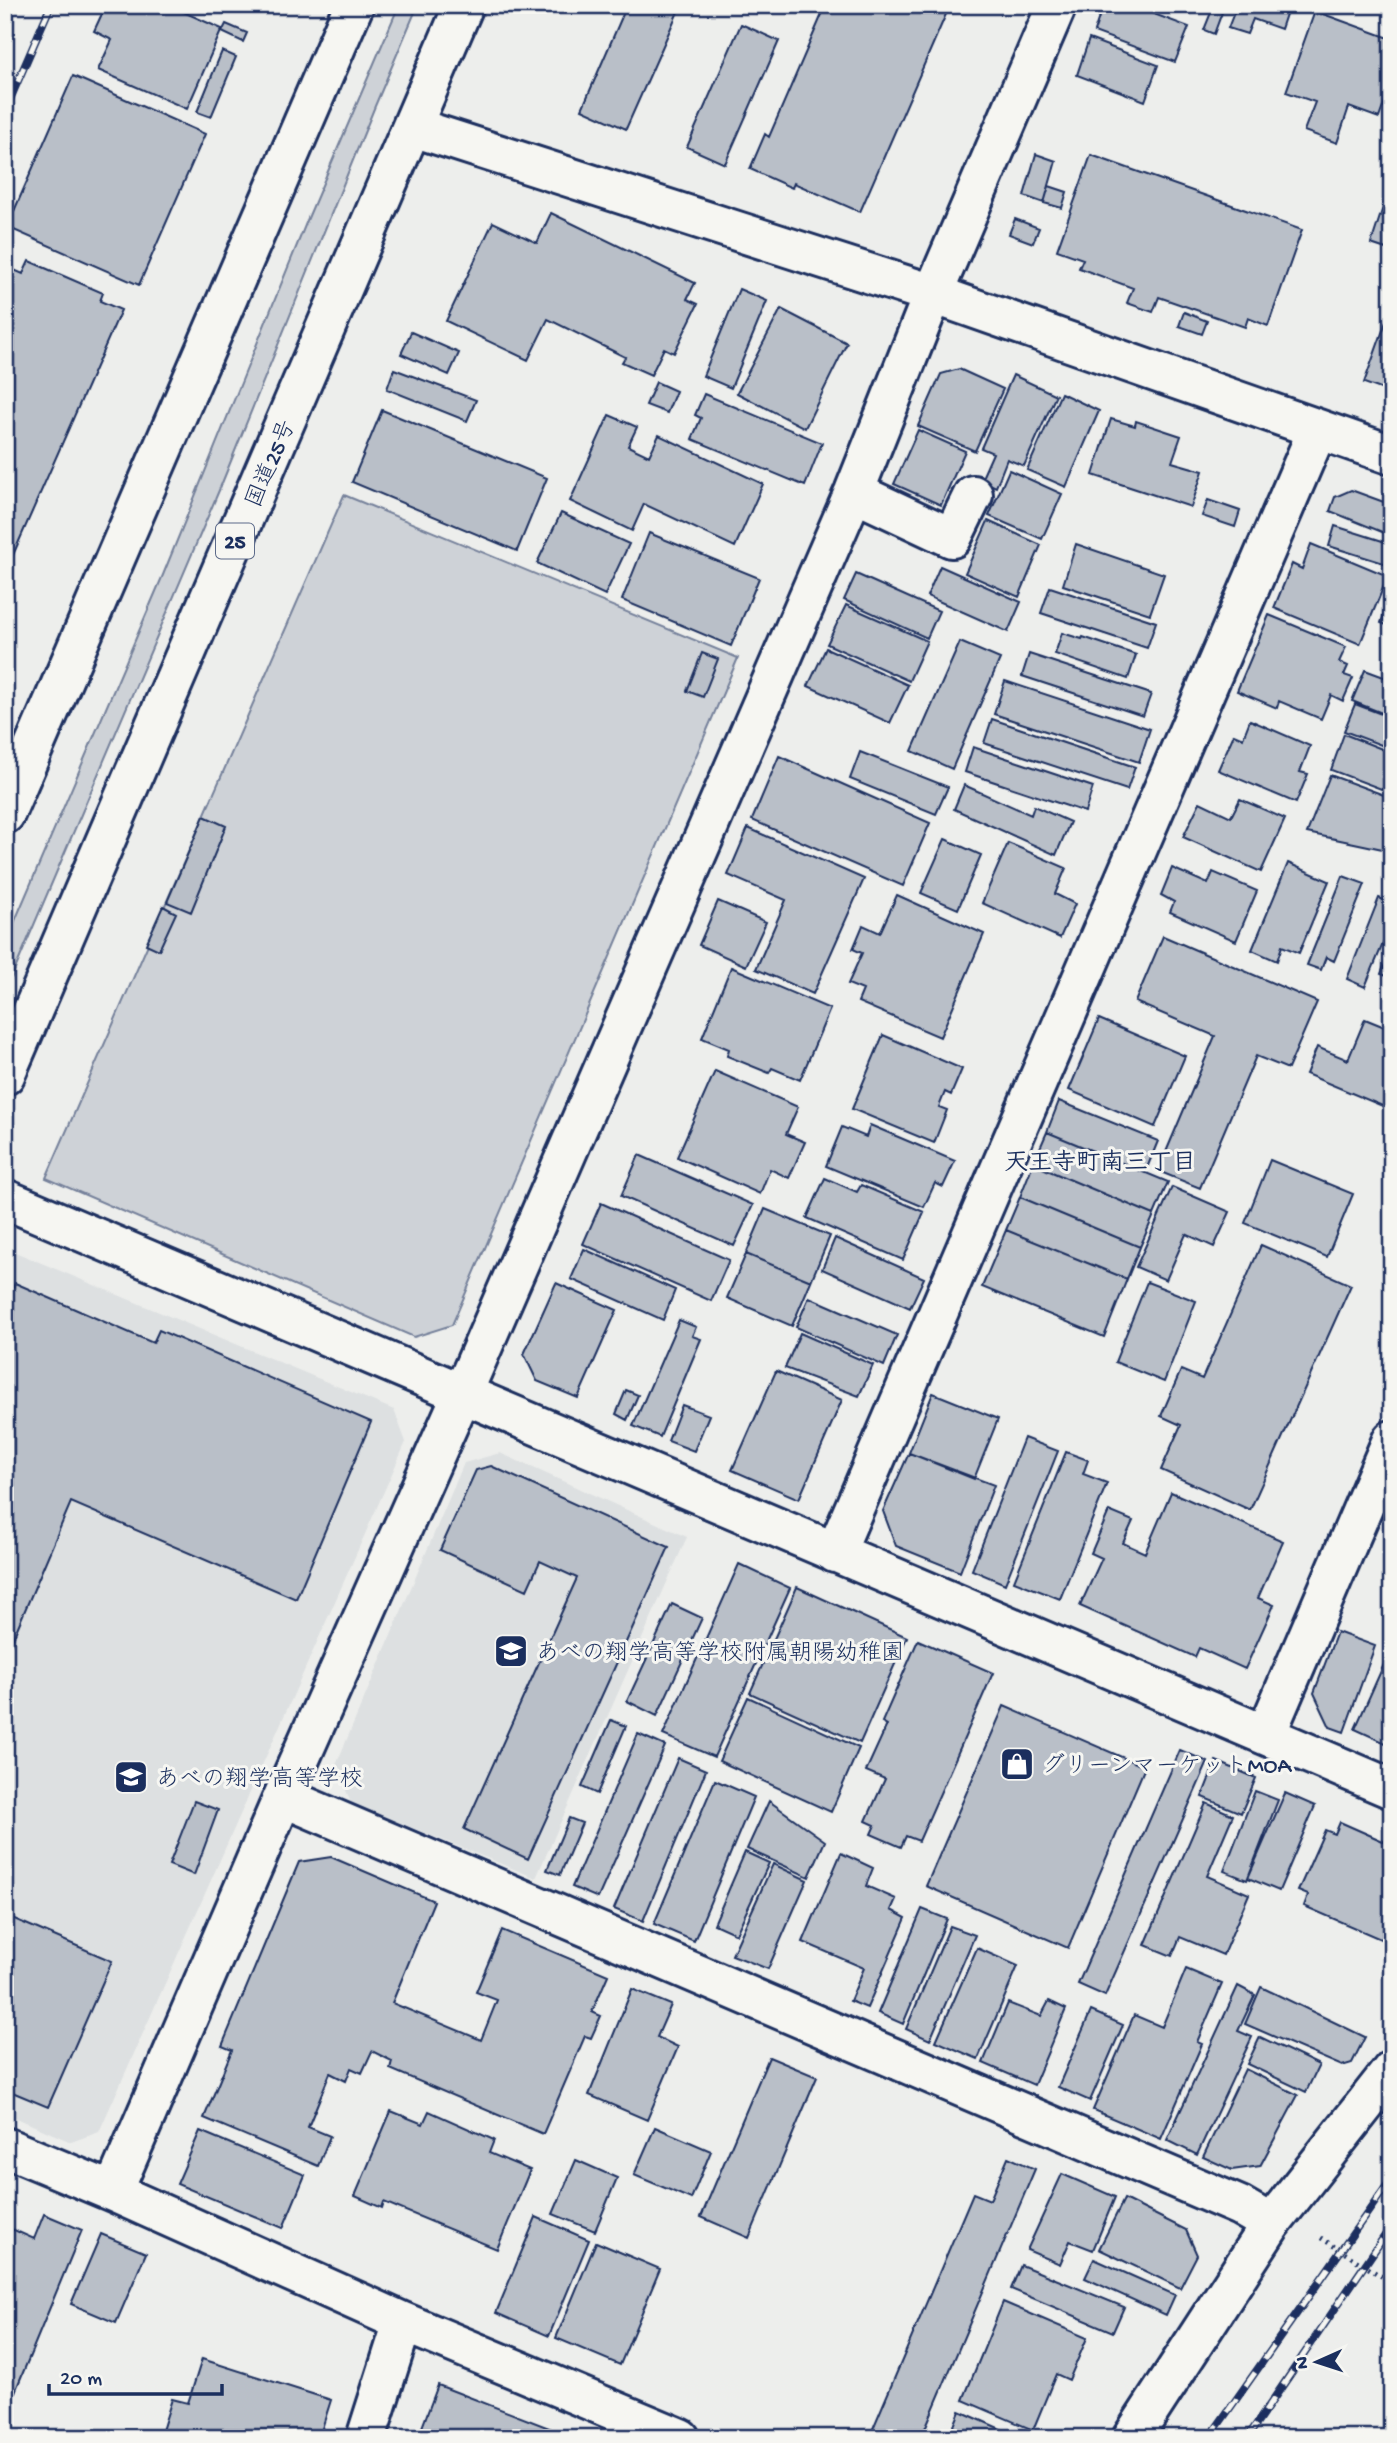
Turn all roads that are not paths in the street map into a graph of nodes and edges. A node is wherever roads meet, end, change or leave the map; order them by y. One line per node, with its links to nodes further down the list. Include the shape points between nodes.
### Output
1 (354, 5): 10 (main road)
2 (464, 5): 4 (main road, 国道25号 / 25)
3 (1057, 5): 5 (main road)
4 (413, 127): 5 (main road); 11 (main road, 国道25号 / 25)
5 (933, 294): 6 (main road); 8 (main road)
6 (1318, 429): 7 (main road); 15 (main road)
7 (1392, 455)
8 (854, 492): 9 (main road, via 952,538); 13 (main road)
9 (973, 495)
10 (5, 814)
11 (5, 1075)
12 (5, 1199): 13 (main road)
13 (463, 1392): 15 (main road); 18 (main road)
14 (1392, 1440): 16 (main road)
15 (835, 1553): 16 (main road)
16 (1266, 1734): 17 (main road)
17 (1392, 1789)
18 (283, 1797): 21 (main road); 22 (main road, via 1240,2206)
19 (1392, 2070): 22 (main road)
20 (5, 2147): 21 (main road)
21 (113, 2192): 23 (main road)
22 (1271, 2224): 26 (main road)
23 (403, 2322): 24 (main road); 25 (main road)
24 (366, 2438)
25 (680, 2438)
26 (1132, 2438)

